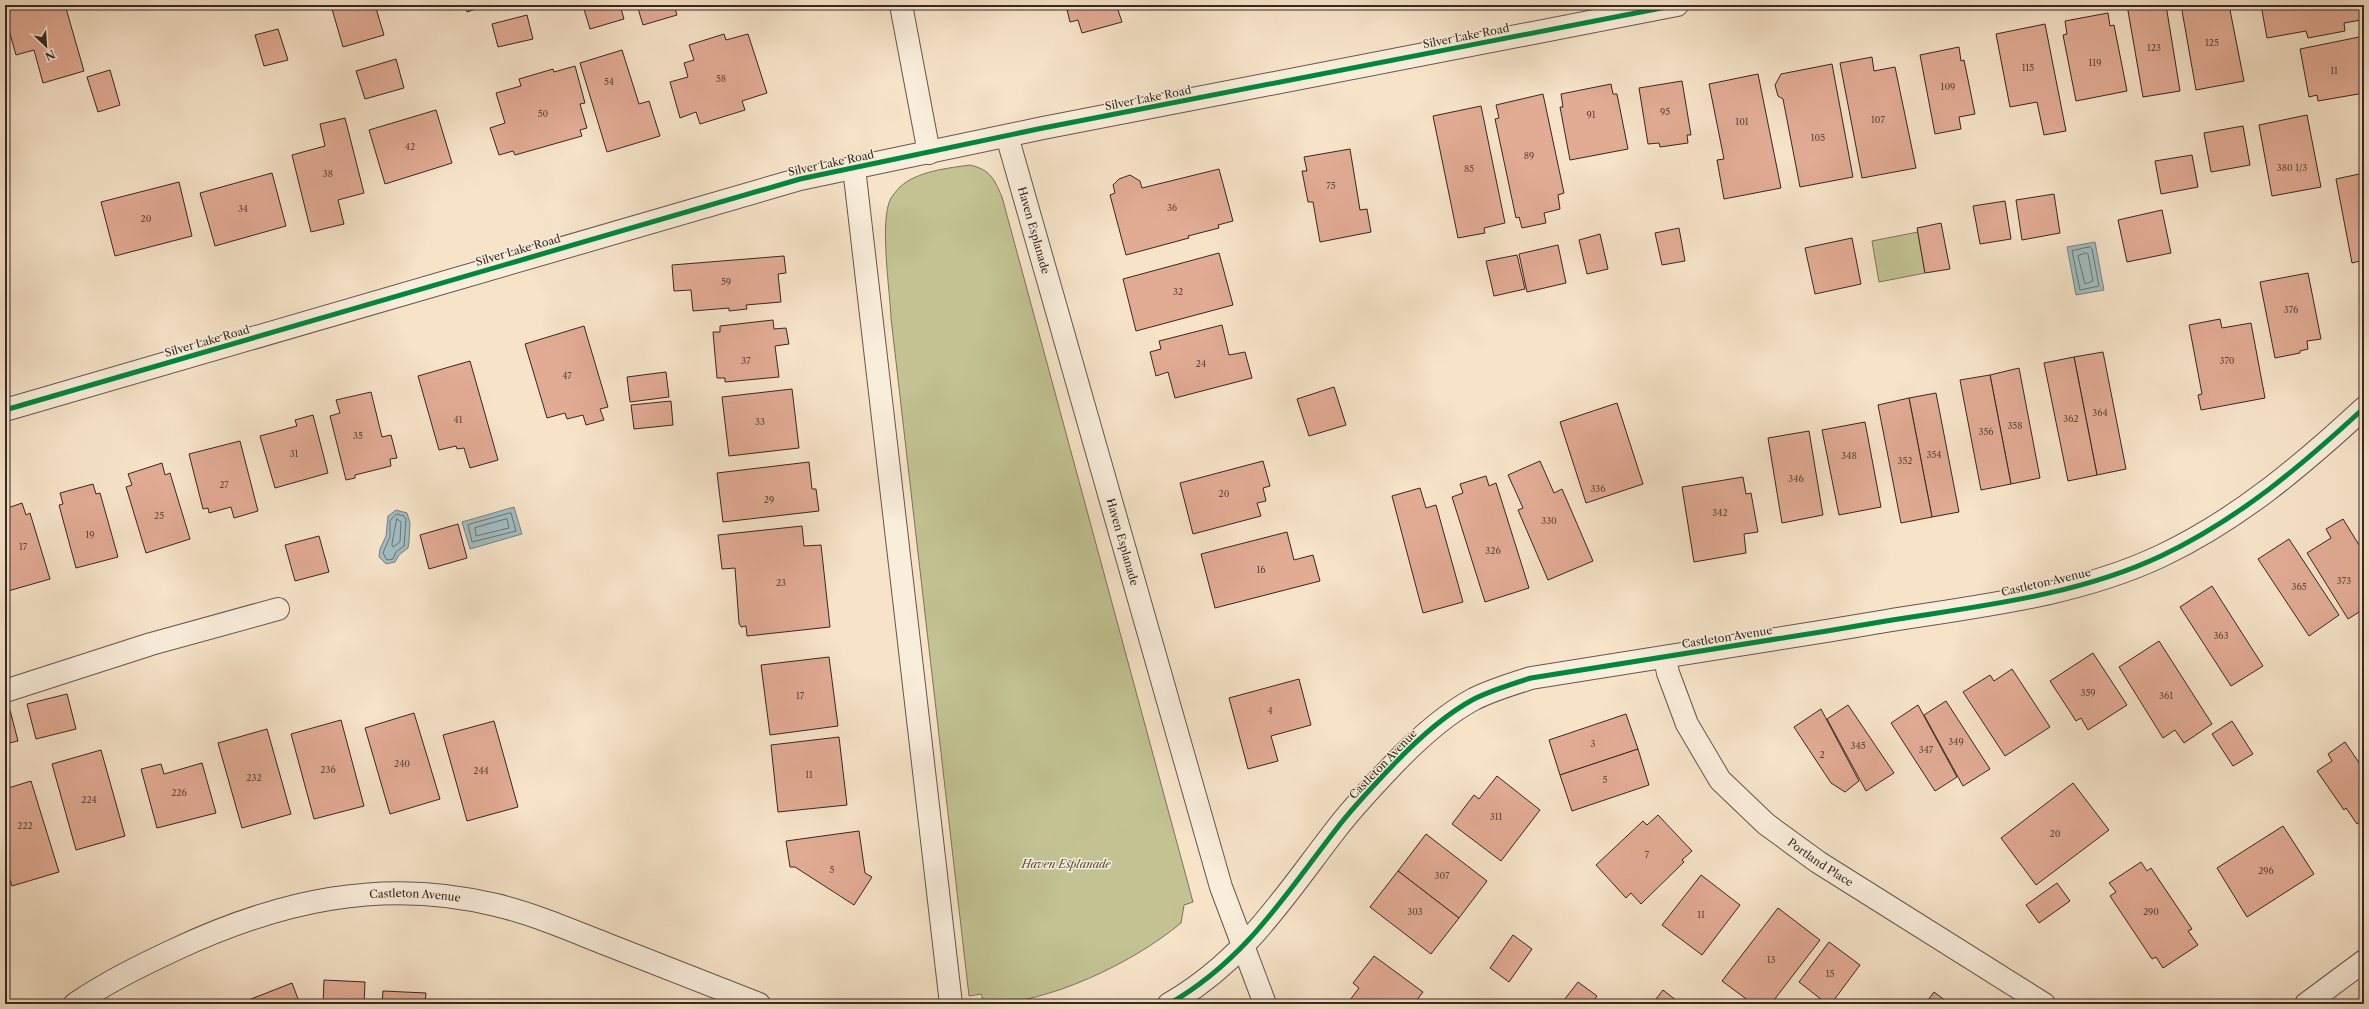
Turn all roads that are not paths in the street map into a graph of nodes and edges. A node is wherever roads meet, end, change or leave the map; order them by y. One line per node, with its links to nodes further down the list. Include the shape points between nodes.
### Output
1 (901, 5): 4 (street)
2 (1677, 5): 3 (street, Silver Lake Road)
3 (1007, 136): 4 (street, Silver Lake Road); 11 (street, Haven Esplanade, via 1221,886)
4 (929, 152): 5 (street, Silver Lake Road)
5 (854, 168): 7 (street, Silver Lake Road, via 800,179); 15 (street)
6 (2364, 408): 9 (street, Castleton Avenue, via 2303,462 2235,516 2160,556 2115,574 2056,591 2012,600)
7 (5, 410)
8 (278, 609): 10 (street, via 151,644)
9 (1665, 658): 11 (street, Castleton Avenue, via 1531,678 1494,690 1453,712 1407,750 1367,793); 18 (street, Portland Place, via 1687,724 1720,780 1766,824 1818,862)
10 (5, 691)
11 (1244, 946): 16 (street, Castleton Avenue, via 1210,975); 17 (street, Haven Esplanade)
12 (2364, 961): 19 (street)
13 (75, 1004): 14 (street, Castleton Avenue, via 135,968 253,918 338,897 390,892 436,894 519,911)
14 (759, 1004)
15 (952, 1004)
16 (1169, 1004)
17 (1265, 1004)
18 (2044, 1004)
19 (2306, 1004)

